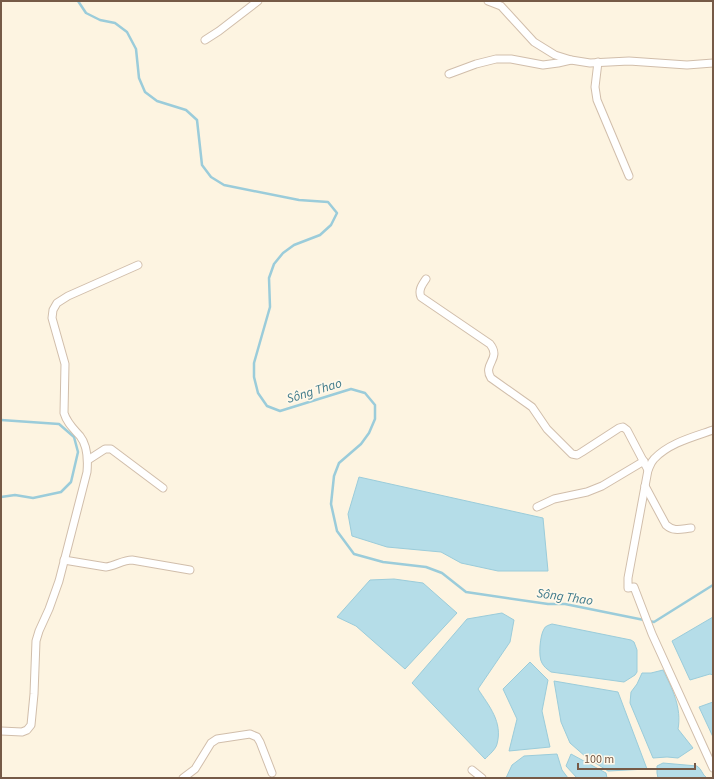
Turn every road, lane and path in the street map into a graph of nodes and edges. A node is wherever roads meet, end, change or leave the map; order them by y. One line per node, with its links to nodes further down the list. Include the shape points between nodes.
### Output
1 (258, 1): 3 (street)
2 (488, 1): 4 (street, via 501,6 534,42 555,55)
3 (205, 40)
4 (571, 60): 5 (street); 7 (street, via 543,65 496,59)
5 (598, 62): 6 (street, via 629,61 687,65); 8 (street, via 595,87 597,100)
6 (713, 63)
7 (449, 74)
8 (629, 176)
9 (138, 265): 12 (street, via 68,296 57,303 53,310 52,318 65,364 64,413 81,437)
10 (426, 279): 13 (street, via 420,289 421,297 490,344 495,355 488,369 489,374 532,407 547,429 572,454 577,455 624,427)
11 (713, 430): 14 (street, via 664,450 652,460)
12 (88, 460): 16 (street, via 105,449 111,449); 19 (street)
13 (644, 462): 14 (street); 17 (street, via 598,488 554,499)
14 (648, 470): 15 (street)
15 (645, 486): 18 (street, via 666,525 676,530); 22 (street, via 628,588 634,588)
16 (163, 488)
17 (537, 508)
18 (690, 528)
19 (64, 560): 20 (street, via 106,567 132,560); 21 (street, via 59,581 36,641 31,725 22,732)
20 (190, 570)
21 (1, 730)
22 (713, 768)
23 (472, 770): 26 (street)
24 (272, 773): 25 (street, via 260,742 257,737 250,734 217,739 211,743 195,769)
25 (183, 778)
26 (482, 778)

